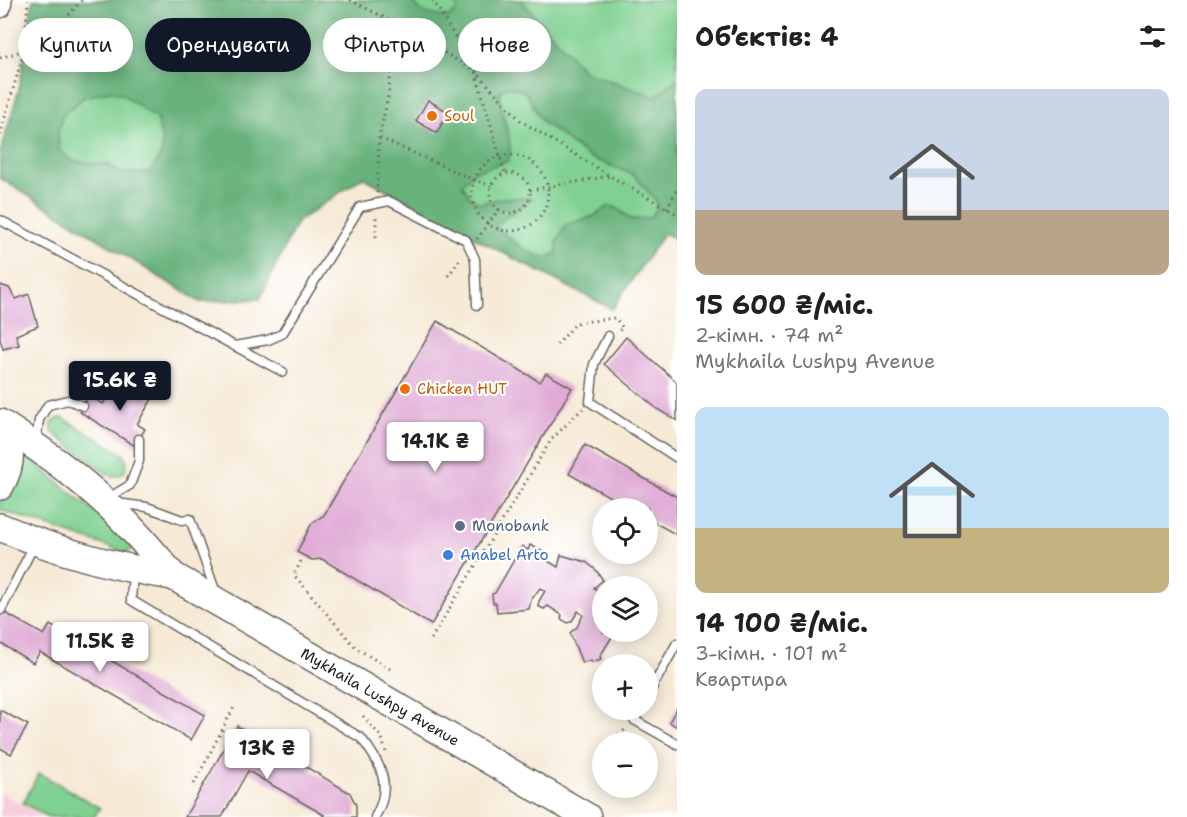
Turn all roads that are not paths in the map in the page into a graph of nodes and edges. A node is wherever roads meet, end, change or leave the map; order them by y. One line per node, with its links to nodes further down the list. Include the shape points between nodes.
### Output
1 (1, 0): 2 (street)
2 (0, 7)
3 (0, 220): 6 (lane)
4 (477, 305): 6 (lane, via 475,259 466,240 389,201 377,203 360,207 282,334)
5 (608, 336): 12 (lane, via 594,364 590,402)
6 (235, 346): 7 (lane)
7 (283, 372)
8 (83, 406): 11 (lane, via 68,400 48,405 39,420)
9 (0, 425): 11 (main road, Mykhaila Lushpy Avenue); 13 (main road, via 10,458)
10 (139, 439): 14 (lane, via 139,461 130,485)
11 (36, 446): 14 (main road, Mykhaila Lushpy Avenue)
12 (677, 458)
13 (0, 486)
14 (104, 501): 18 (main road, Mykhaila Lushpy Avenue); 19 (lane, via 190,519)
15 (0, 527): 16 (main road, Mykhaila Lushpy Avenue)
16 (36, 542): 17 (main road, Mykhaila Lushpy Avenue); 20 (lane)
17 (134, 570): 18 (main road, Mykhaila Lushpy Avenue); 25 (lane, via 131,600 361,738 375,754 382,771 384,790)
18 (173, 576): 19 (main road, Mykhaila Lushpy Avenue)
19 (220, 604): 26 (main road, Mykhaila Lushpy Avenue)
20 (1, 610)
21 (677, 643): 22 (lane)
22 (658, 677)
23 (634, 720): 24 (lane)
24 (677, 744)
25 (375, 817)
26 (587, 817)

